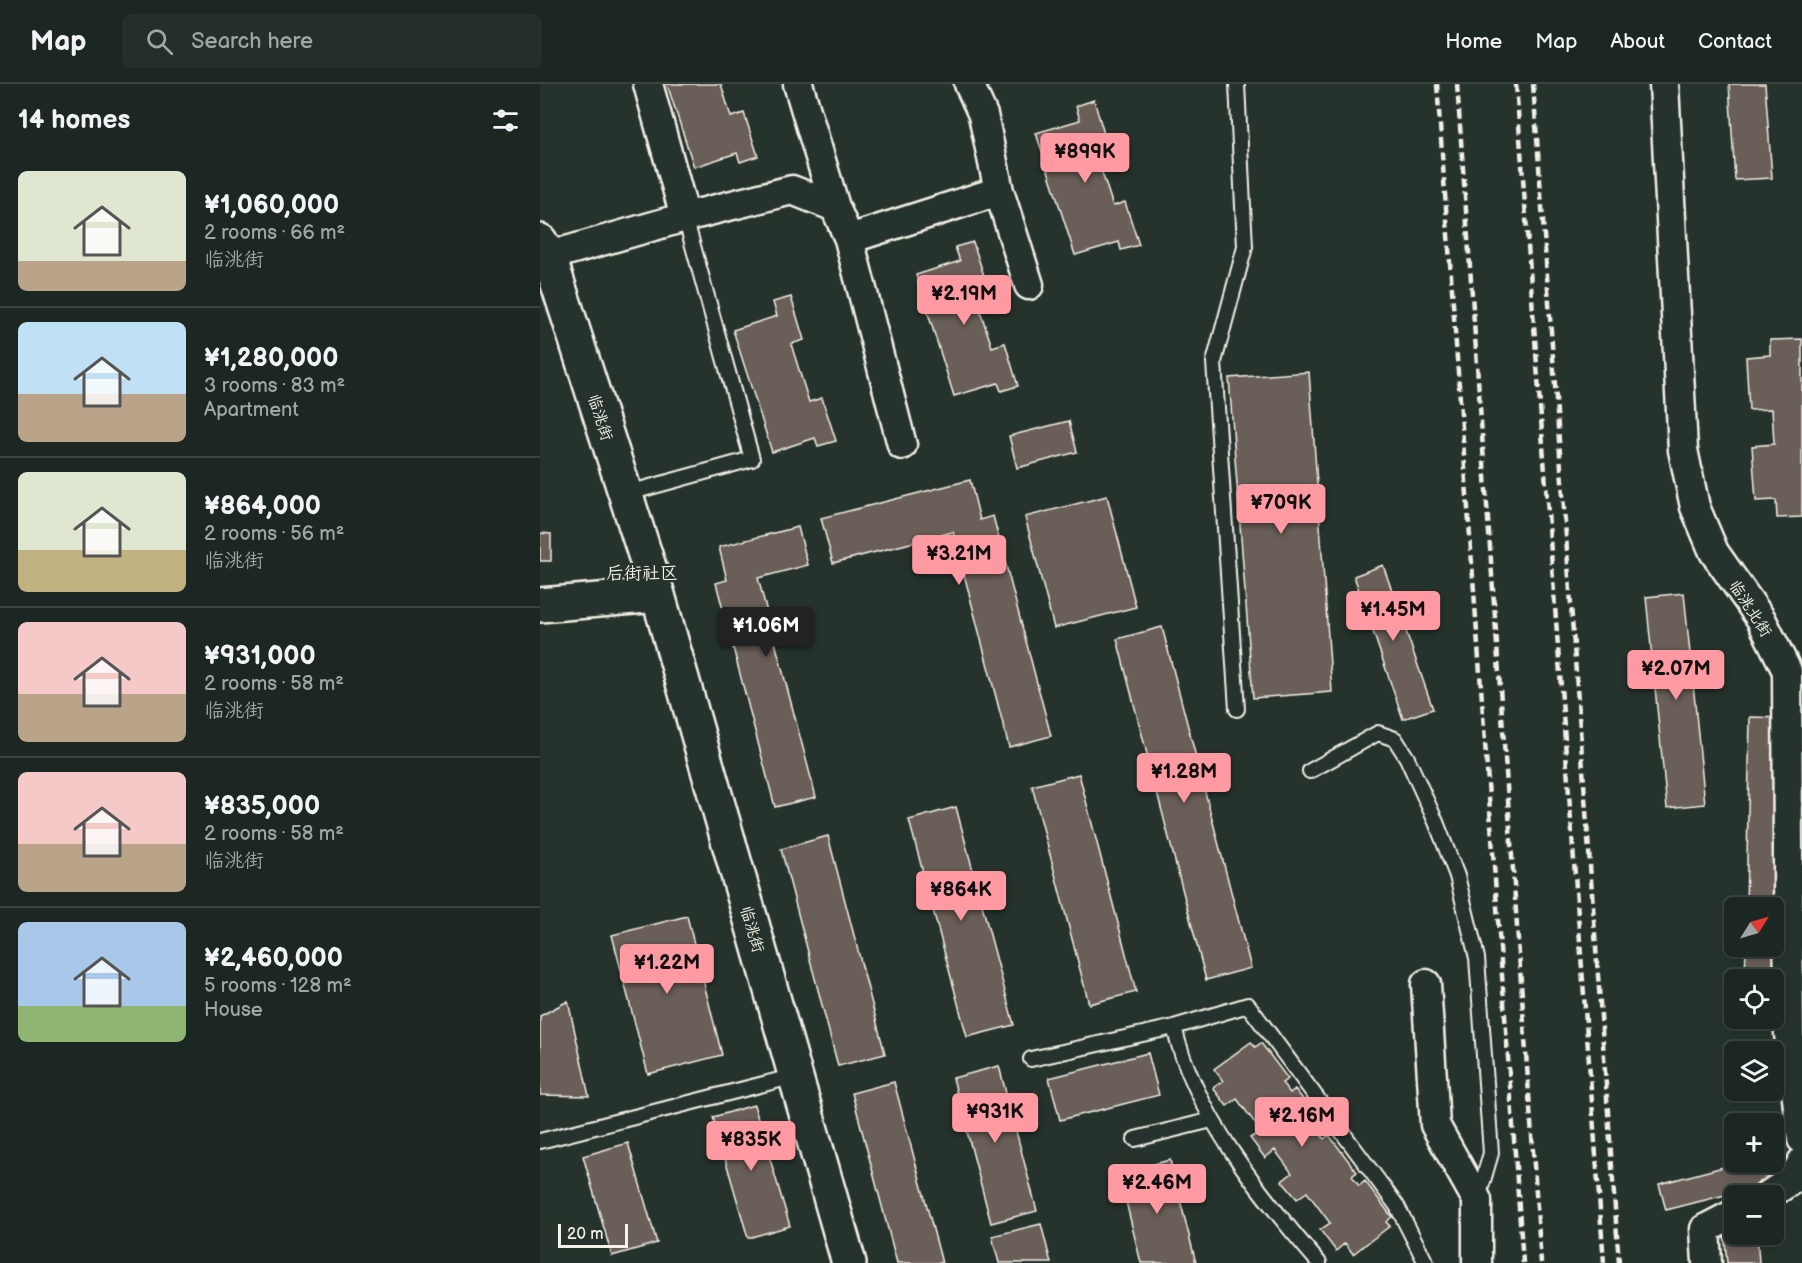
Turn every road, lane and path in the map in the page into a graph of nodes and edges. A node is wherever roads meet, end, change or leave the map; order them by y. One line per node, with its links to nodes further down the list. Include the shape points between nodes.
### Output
1 (648, 84): 8 (street)
2 (798, 84): 7 (street)
3 (969, 84): 6 (street, via 983,115)
4 (1237, 84): 17 (lane, via 1245,247 1215,362)
5 (1664, 84): 16 (street, 临洮北街, via 1683,450 1695,507 1714,552)
6 (999, 191): 9 (street); 11 (street)
7 (835, 207): 8 (street, via 792,190); 9 (street)
8 (685, 217): 10 (street); 13 (lane, via 752,459)
9 (849, 239): 12 (street)
10 (544, 248): 13 (street, 临洮街)
11 (1029, 285)
12 (902, 445)
13 (625, 494): 14 (street, 临洮街)
14 (658, 595): 15 (street); 22 (street, 临洮街)
15 (540, 604)
16 (1795, 671): 25 (street, 临洮北街, via 1789,1034)
17 (1237, 709)
18 (1310, 771): 29 (lane, via 1378,733 1395,739 1407,758 1457,876 1477,958 1491,1153)
19 (1426, 984): 29 (street, via 1435,1125)
20 (1174, 1027): 21 (lane); 23 (lane, via 1179,1050); 33 (lane, via 1248,1005 1397,1206)
21 (1031, 1059)
22 (795, 1076): 26 (lane); 31 (street, 临洮街)
23 (1212, 1120): 24 (lane); 32 (lane, via 1280,1218)
24 (1135, 1138)
25 (1802, 1139)
26 (540, 1141)
27 (1802, 1161): 28 (street, via 1793,1179)
28 (1784, 1185)
29 (1477, 1200): 34 (street)
30 (1724, 1219): 35 (street, via 1705,1229)
31 (849, 1263)
32 (1319, 1263)
33 (1426, 1263)
34 (1477, 1263)
35 (1707, 1263)

